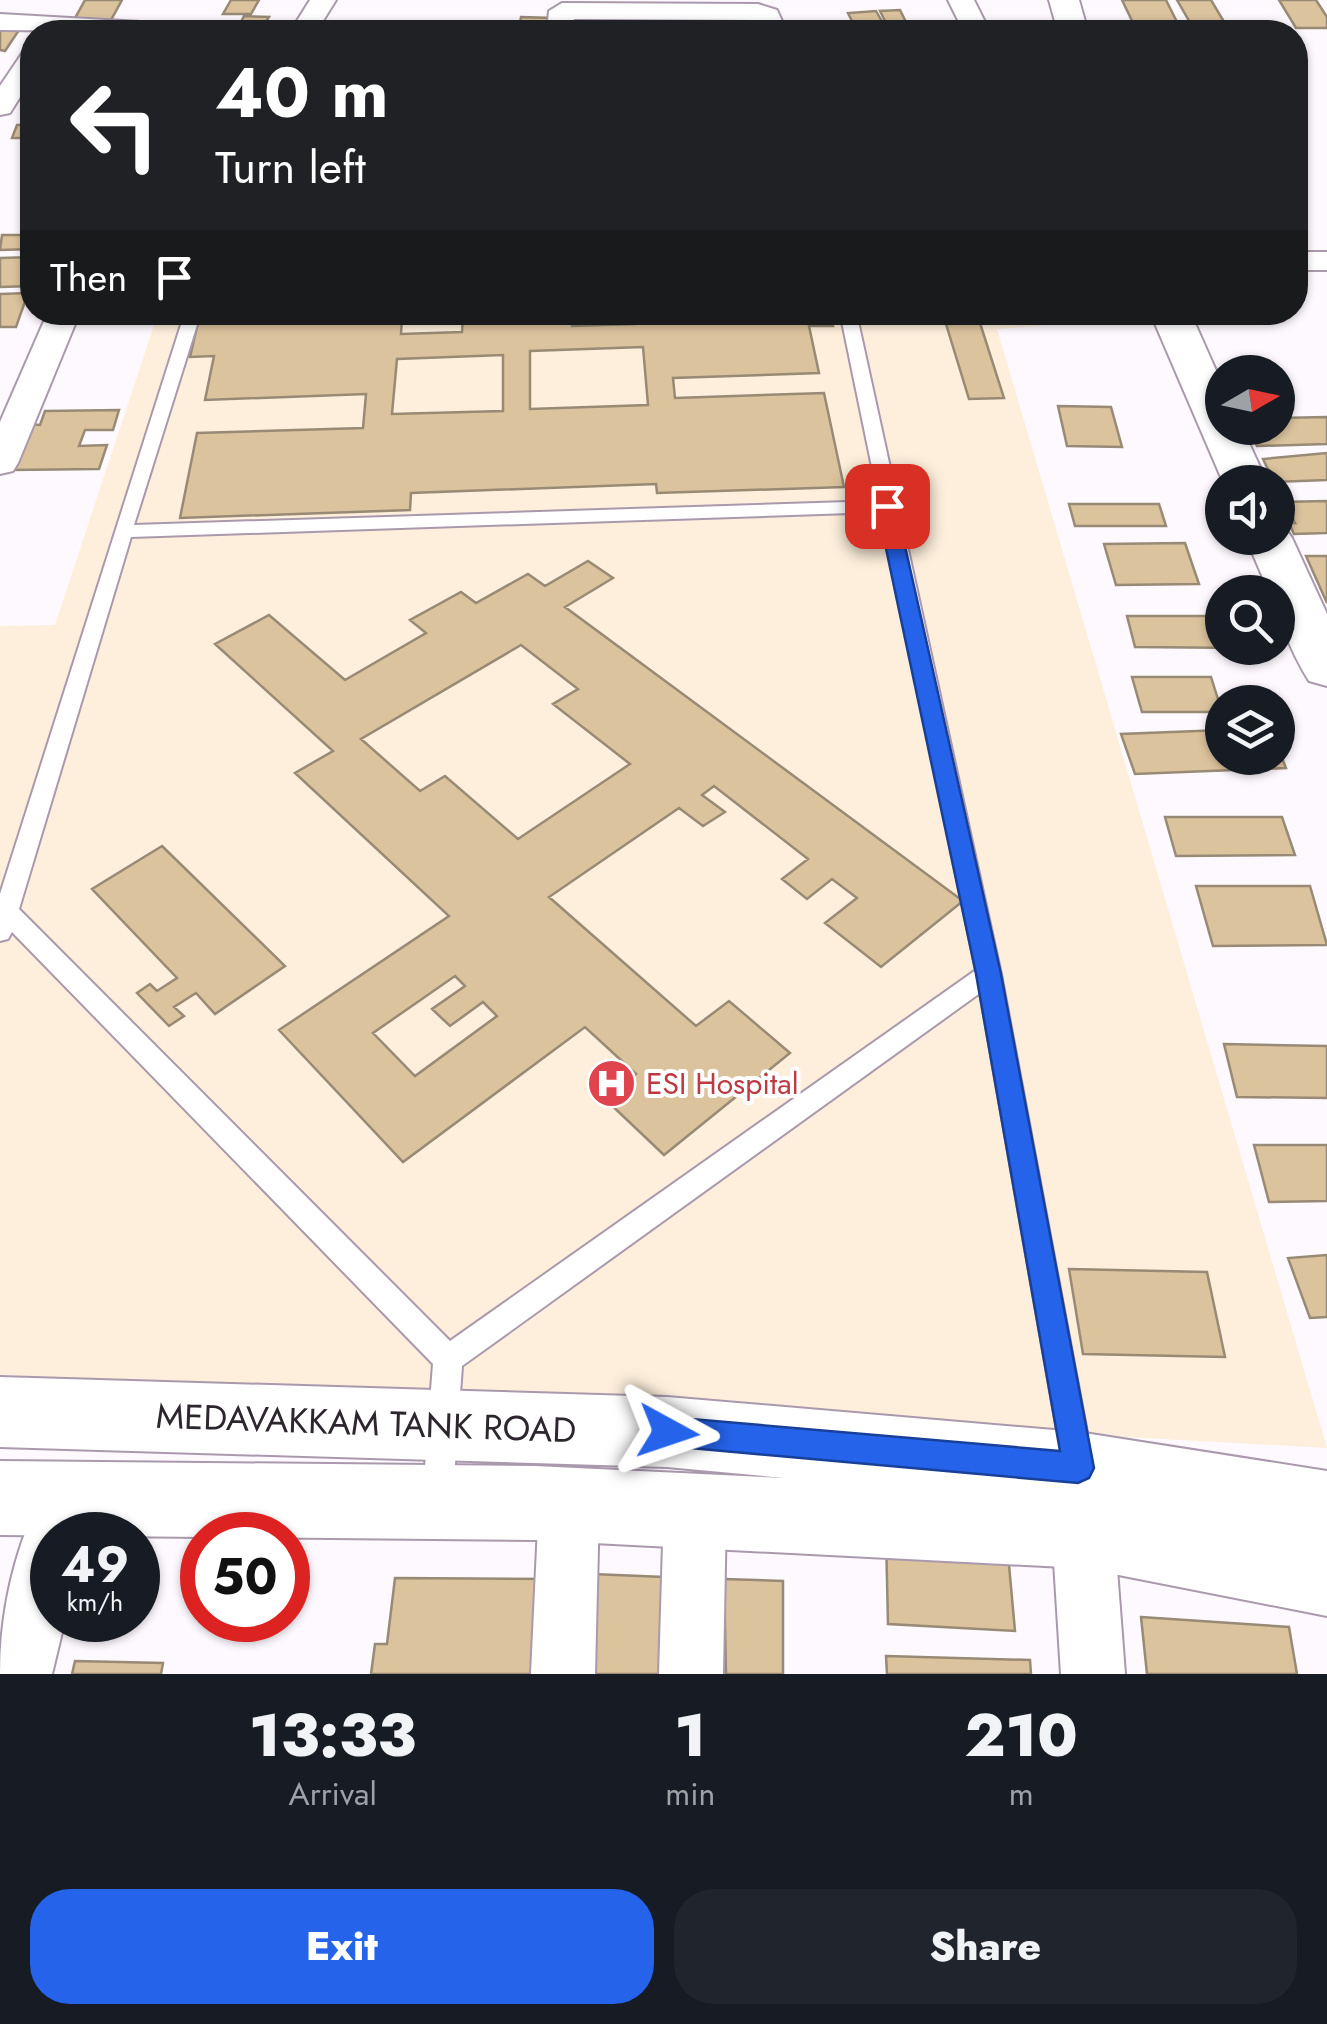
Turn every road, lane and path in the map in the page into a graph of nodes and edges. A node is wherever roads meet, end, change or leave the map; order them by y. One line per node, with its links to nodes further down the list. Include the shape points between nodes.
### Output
1 (58, 18): 2 (street)
2 (29, 20)
3 (561, 20): 4 (street, via 562,11 601,11 758,12)
4 (770, 20)
5 (20, 78): 6 (street)
6 (0, 110)
7 (58, 325): 11 (street)
8 (189, 325): 14 (lane)
9 (851, 325): 13 (lane)
10 (1176, 325): 12 (main road)
11 (0, 463)
12 (1238, 465)
13 (887, 506): 14 (lane); 18 (lane)
14 (123, 530): 17 (lane)
15 (1277, 555): 16 (main road)
16 (1327, 669)
17 (3, 922): 19 (lane)
18 (988, 974): 19 (lane); 21 (lane)
19 (447, 1393): 20 (main road, MEDAVAKKAM TANK ROAD); 21 (main road, MEDAVAKKAM TANK ROAD); 22 (lane)
20 (0, 1412)
21 (1081, 1499): 24 (main road, MEDAVAKKAM TANK ROAD); 25 (main road, MEDAVAKKAM TANK ROAD); 27 (main road, MEDAVAKKAM TANK ROAD); 32 (street)
22 (437, 1502): 23 (main road, MEDAVAKKAM TANK ROAD); 26 (main road, MEDAVAKKAM TANK ROAD)
23 (568, 1505): 25 (main road, MEDAVAKKAM TANK ROAD); 30 (street)
24 (1327, 1508)
25 (695, 1511): 31 (street)
26 (160, 1513)
27 (1327, 1578)
28 (30, 1603): 29 (street)
29 (20, 1674)
30 (564, 1674)
31 (691, 1674)
32 (1093, 1674)

